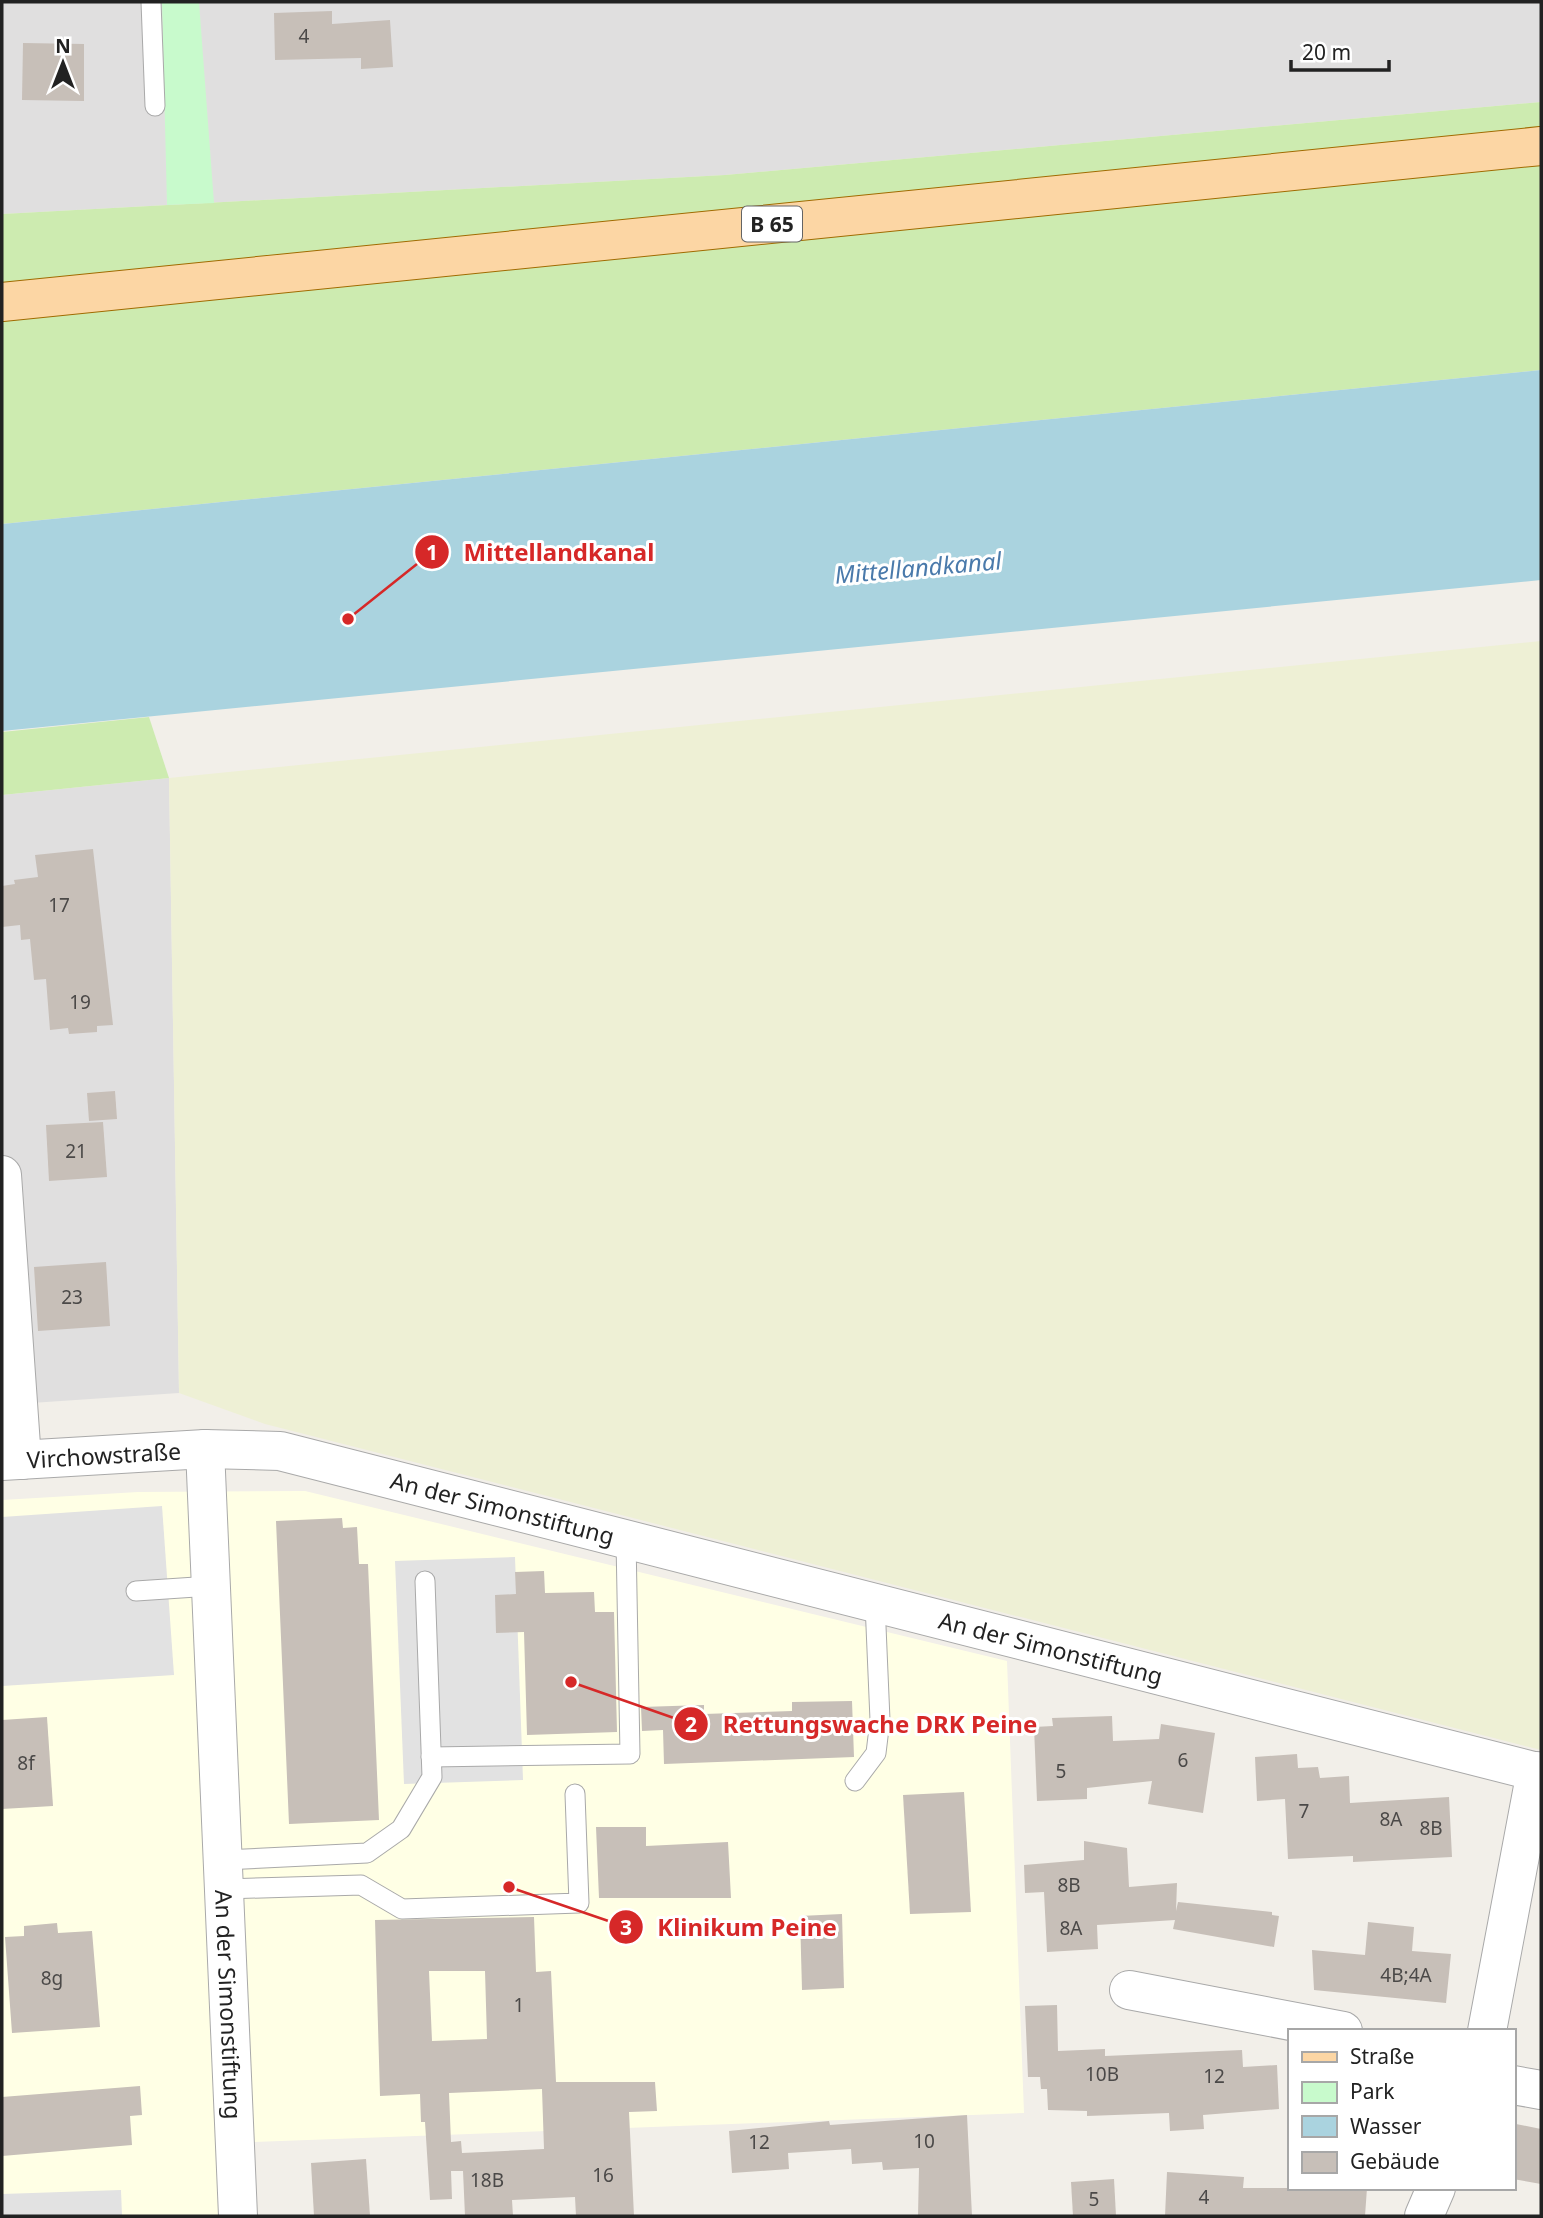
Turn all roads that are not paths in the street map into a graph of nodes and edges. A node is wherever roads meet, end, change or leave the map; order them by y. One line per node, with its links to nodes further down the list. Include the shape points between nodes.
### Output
1 (151, 2): 2 (lane)
2 (155, 106)
3 (1541, 146): 4 (main road, B 65)
4 (2, 302)
5 (2, 1175): 7 (street)
6 (205, 1449): 7 (street, Virchowstraße); 8 (street, An der Simonstiftung, via 280,1451); 10 (street, An der Simonstiftung)
7 (12, 1460)
8 (626, 1540): 12 (street, An der Simonstiftung); 13 (lane, via 630,1754)
9 (425, 1581): 13 (lane)
10 (211, 1586): 11 (lane); 17 (street, An der Simonstiftung)
11 (136, 1591)
12 (875, 1603): 14 (street, An der Simonstiftung); 15 (lane, via 880,1720 876,1752)
13 (431, 1757): 17 (lane, via 432,1777 401,1829 367,1853)
14 (1539, 1772): 20 (street)
15 (855, 1781)
16 (575, 1794): 17 (lane, via 579,1903 402,1909 361,1885)
17 (224, 1875): 24 (street, An der Simonstiftung)
18 (1129, 1990): 19 (street)
19 (1333, 2029)
20 (1487, 2029)
21 (1515, 2085): 22 (street)
22 (1541, 2090)
23 (1435, 2190): 25 (street)
24 (238, 2216)
25 (1424, 2216)

